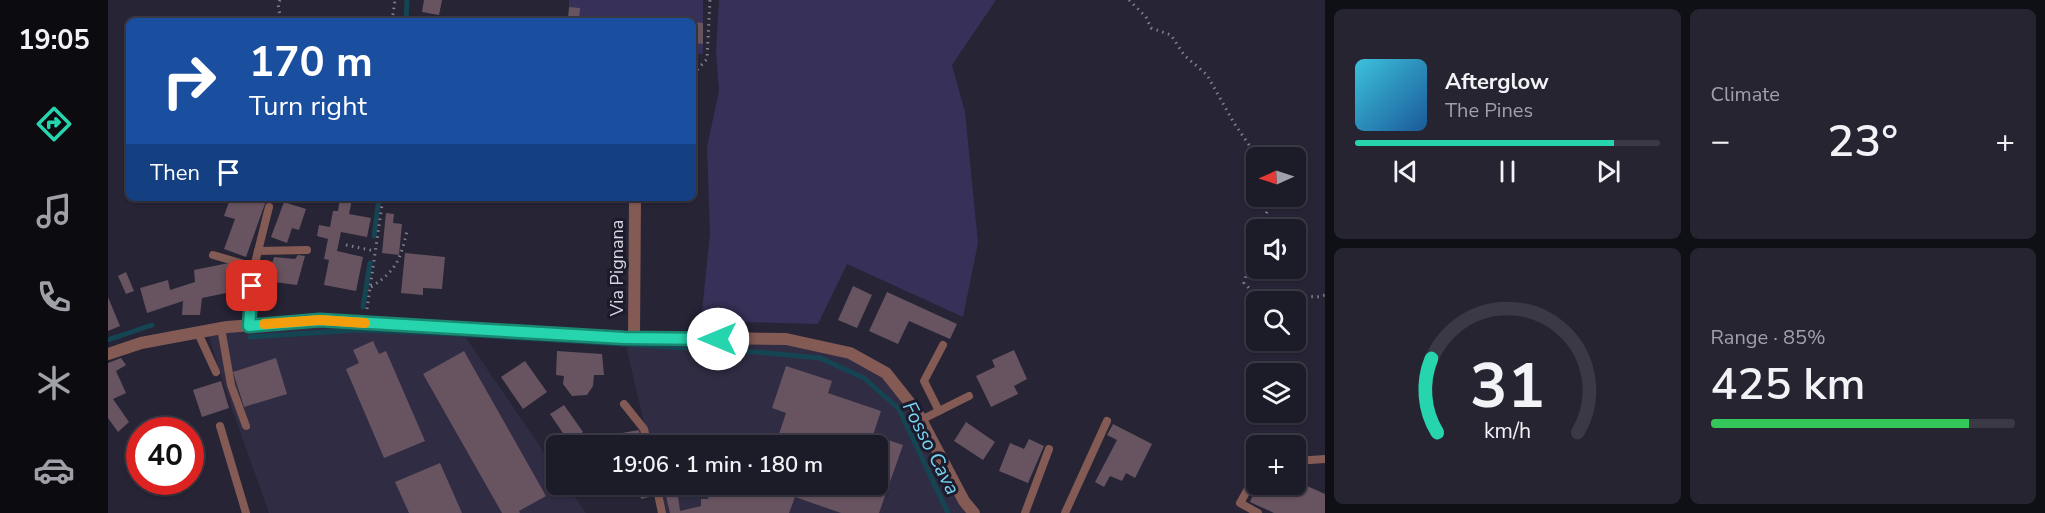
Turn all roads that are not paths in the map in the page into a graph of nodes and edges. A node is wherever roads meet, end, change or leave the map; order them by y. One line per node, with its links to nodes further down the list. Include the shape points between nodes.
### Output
1 (635, 201): 10 (street, Via Pignana)
2 (269, 207): 4 (lane)
3 (307, 250): 4 (lane)
4 (258, 251): 6 (lane)
5 (213, 255): 6 (lane)
6 (254, 267): 7 (lane)
7 (249, 326): 8 (street); 10 (street, via 320,320)
8 (221, 328): 9 (street); 20 (lane, via 231,385)
9 (198, 333): 12 (street, via 141,343); 13 (lane)
10 (634, 338): 17 (street, via 786,339 850,353 886,374)
11 (943, 345): 16 (lane, via 924,381)
12 (108, 354)
13 (216, 372)
14 (969, 396): 16 (lane)
15 (624, 404): 21 (lane)
16 (939, 411): 17 (lane)
17 (921, 420): 29 (street)
18 (1107, 421): 31 (lane)
19 (220, 426): 27 (lane)
20 (246, 426)
21 (645, 435)
22 (1049, 449): 30 (lane)
23 (1325, 459): 24 (lane)
24 (1306, 461)
25 (1246, 492): 32 (lane, via 1240,503)
26 (658, 495): 28 (lane)
27 (246, 513)
28 (662, 513)
29 (974, 513)
30 (1025, 513)
31 (1065, 513)
32 (1258, 513)

